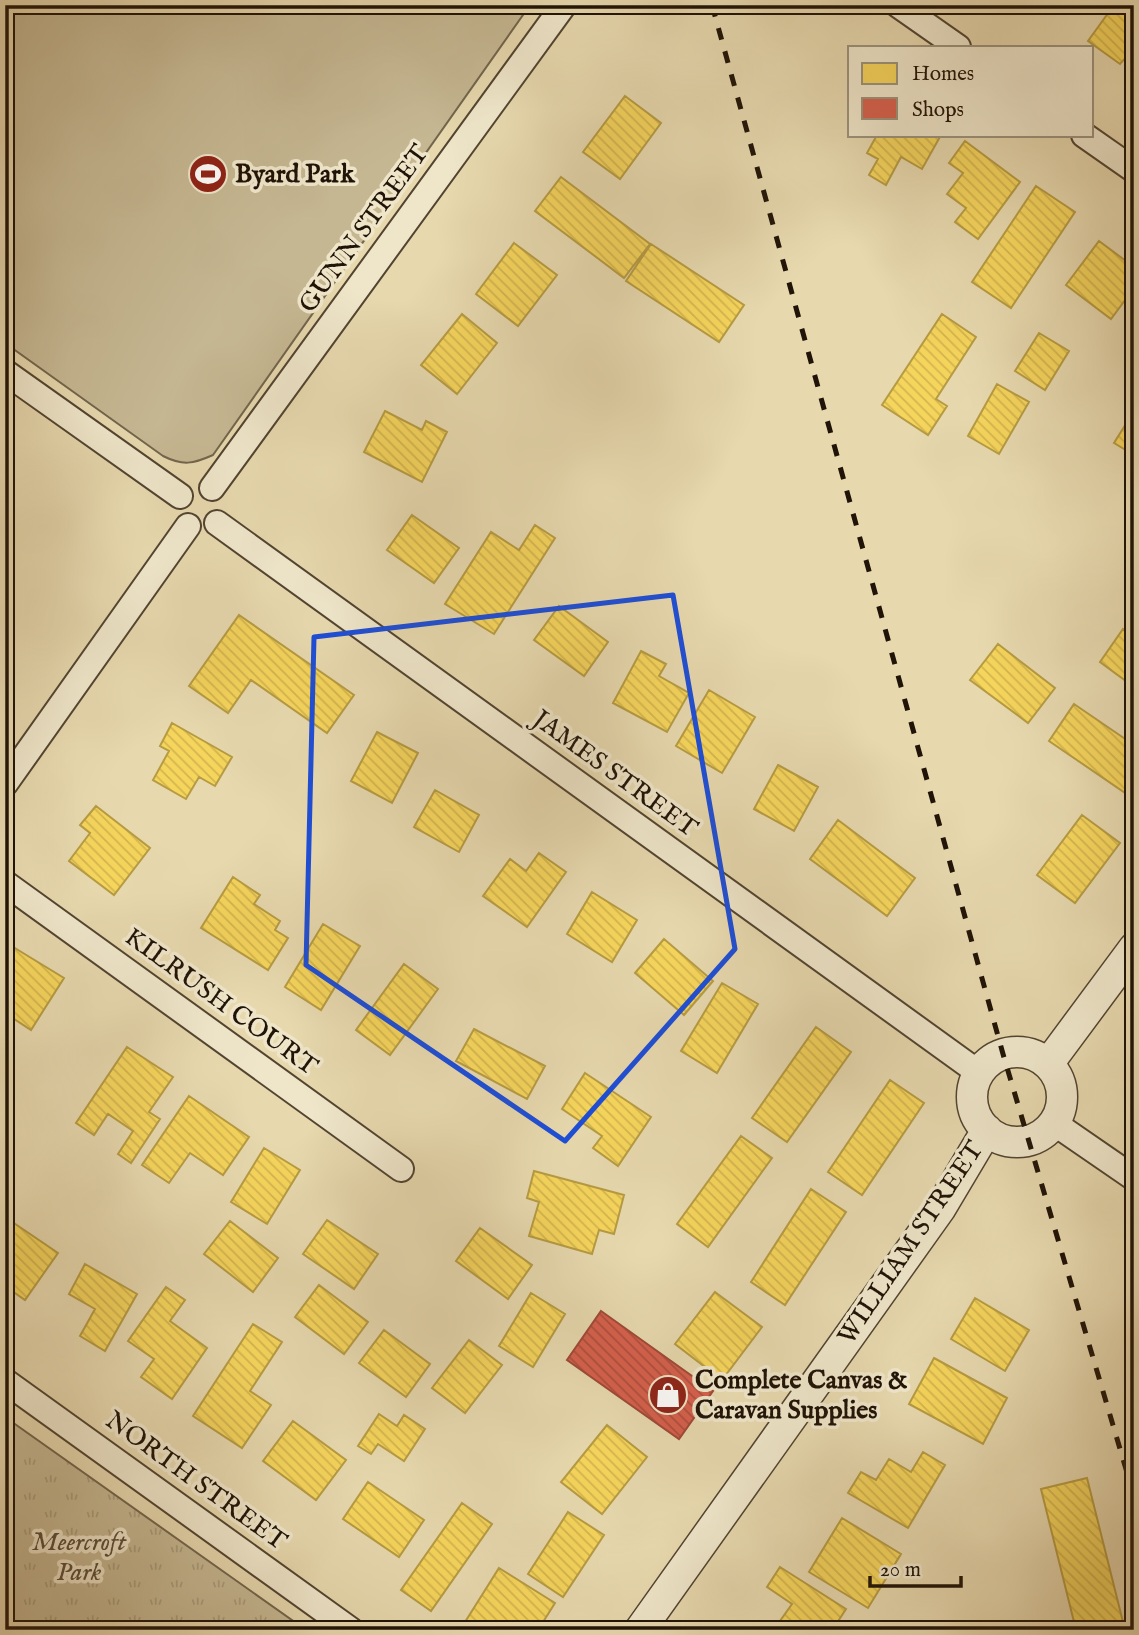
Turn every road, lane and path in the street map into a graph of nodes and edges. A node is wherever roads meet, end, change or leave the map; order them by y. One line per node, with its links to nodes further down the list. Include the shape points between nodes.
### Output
1 (564, 5): 7 (street, GUNN STREET)
2 (898, 5): 3 (street)
3 (957, 46)
4 (1084, 136): 5 (street)
5 (1134, 170)
6 (5, 372): 8 (street)
7 (212, 488): 8 (street, via 192,486); 9 (street, via 223,508)
8 (180, 496): 10 (street, via 179,514)
9 (217, 523): 10 (street, via 203,530); 15 (street, JAMES STREET)
10 (188, 526): 11 (street)
11 (5, 784)
12 (5, 883): 18 (street, KILRUSH COURT)
13 (1134, 948): 14 (street)
14 (1048, 1065): 15 (street, via 1019,1052 1003,1054); 16 (street, via 1062,1092)
15 (979, 1073): 17 (street, via 973,1103)
16 (1054, 1123): 17 (street, via 1028,1140 1013,1142); 19 (street)
17 (987, 1130): 22 (street, WILLIAM STREET, via 940,1209)
18 (401, 1169)
19 (1134, 1178)
20 (5, 1381): 21 (street, NORTH STREET)
21 (351, 1630)
22 (640, 1630)

